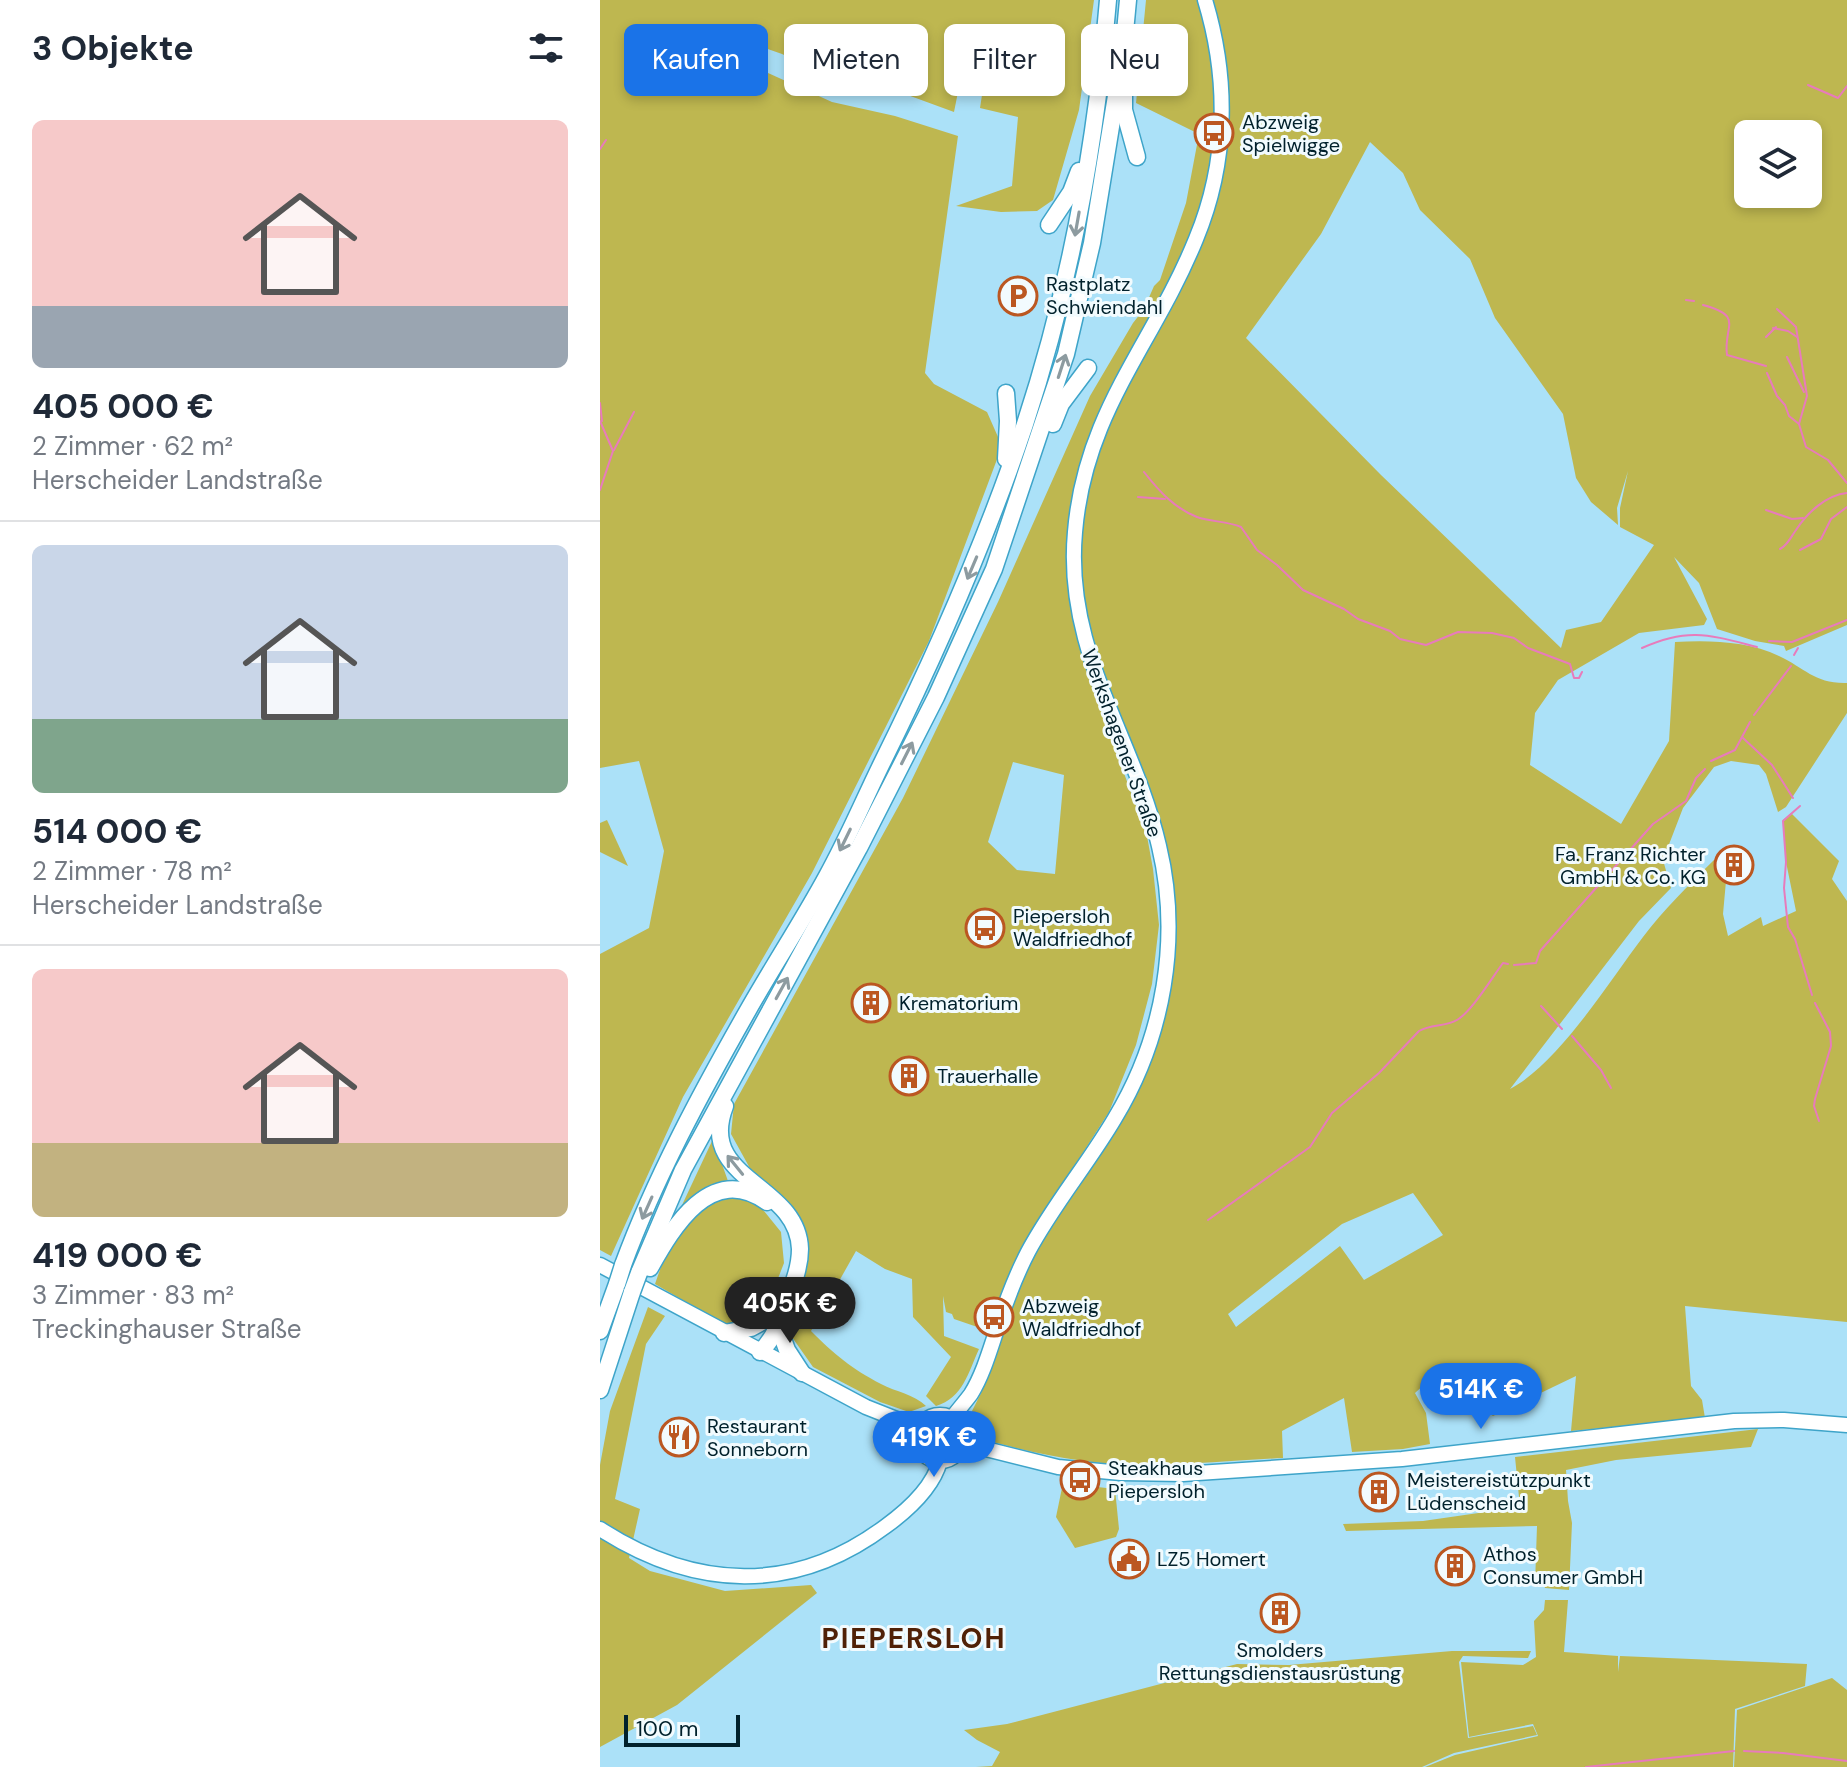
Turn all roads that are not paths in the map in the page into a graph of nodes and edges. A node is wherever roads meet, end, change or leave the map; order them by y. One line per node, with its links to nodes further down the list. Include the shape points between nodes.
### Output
1 (1108, 0): 7 (highway)
2 (1128, 0): 4 (highway)
3 (1205, 0): 25 (main road, Werkshagener Straße, via 1222,90 1213,186 1198,237 1101,422 1087,461 1074,533 1077,599 1087,653 1148,806 1164,873 1168,940 1162,996 1145,1059 1130,1091 1027,1255 977,1382)
4 (1126, 24)
5 (1116, 96): 12 (highway, one-way to 5, via 1066,354 1092,243)
6 (1124, 96): 8 (highway)
7 (1094, 120): 9 (highway, via 1071,192); 13 (highway, one-way to 13, via 1074,241 1047,349)
8 (1137, 157)
9 (1049, 225)
10 (1088, 368): 12 (highway, via 1061,404)
11 (1006, 393): 13 (highway, via 1007,454)
12 (1029, 467): 14 (highway, one-way to 12, via 936,697 994,569)
13 (999, 495): 17 (highway, one-way to 17, bridge, via 974,564 828,875 666,1165 624,1259)
14 (745, 1056): 16 (highway, via 683,1170); 19 (highway, one-way to 14, via 796,1275 799,1238 781,1205 727,1157 720,1136 722,1114)
15 (600, 1265): 21 (main road)
16 (642, 1275): 17 (highway, bridge); 19 (highway, via 677,1222 695,1205 727,1191 750,1194 778,1213 791,1239 789,1272)
17 (624, 1292): 18 (highway); 20 (highway); 24 (highway)
18 (600, 1298)
19 (774, 1322): 21 (highway); 22 (highway, via 771,1342); 23 (highway)
20 (600, 1331)
21 (724, 1333): 22 (main road)
22 (760, 1352): 23 (main road)
23 (802, 1373): 27 (main road)
24 (600, 1390)
25 (952, 1418): 27 (main road, via 935,1415); 28 (main road, via 962,1429)
26 (1847, 1425): 28 (main road, via 1757,1420 1402,1459 1183,1474 1058,1467)
27 (919, 1428): 29 (main road, via 920,1449)
28 (962, 1443): 29 (main road, via 953,1456)
29 (940, 1461): 30 (main road, via 930,1482 895,1520 854,1548 805,1568 751,1576 709,1575 650,1558)
30 (600, 1529)

